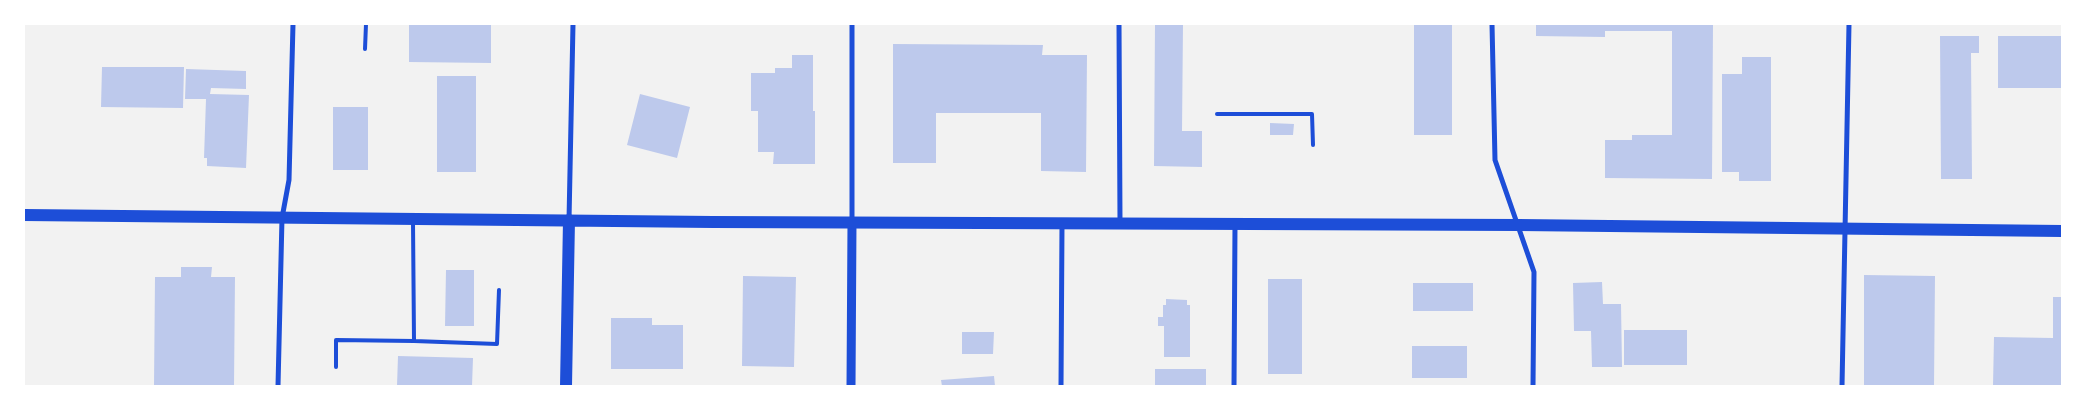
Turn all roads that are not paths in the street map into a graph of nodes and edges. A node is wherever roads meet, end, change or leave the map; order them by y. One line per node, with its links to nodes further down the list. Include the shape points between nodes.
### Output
1 (293, 24): 12 (street, via 289,180)
2 (366, 24): 8 (lane)
3 (573, 24): 14 (street)
4 (852, 24): 15 (street)
5 (1119, 24): 17 (street)
6 (1492, 24): 19 (street, via 1495,160)
7 (1848, 24): 20 (street)
8 (365, 49)
9 (1217, 114): 10 (lane, via 1312,114)
10 (1313, 145)
11 (24, 215): 12 (main road)
12 (282, 218): 13 (main road); 25 (street)
13 (413, 220): 14 (main road); 23 (lane)
14 (569, 220): 15 (main road); 26 (main road)
15 (852, 222): 16 (main road); 27 (street)
16 (1062, 222): 17 (main road); 28 (street)
17 (1120, 222): 18 (main road)
18 (1235, 224): 19 (main road); 29 (street)
19 (1519, 225): 20 (main road); 30 (street, via 1534,272)
20 (1844, 230): 21 (main road); 31 (street)
21 (2062, 231)
22 (499, 290): 23 (lane, via 497,344)
23 (414, 342): 24 (lane, via 336,340)
24 (336, 367)
25 (278, 386)
26 (566, 386)
27 (851, 386)
28 (1061, 386)
29 (1234, 386)
30 (1533, 386)
31 (1842, 386)

